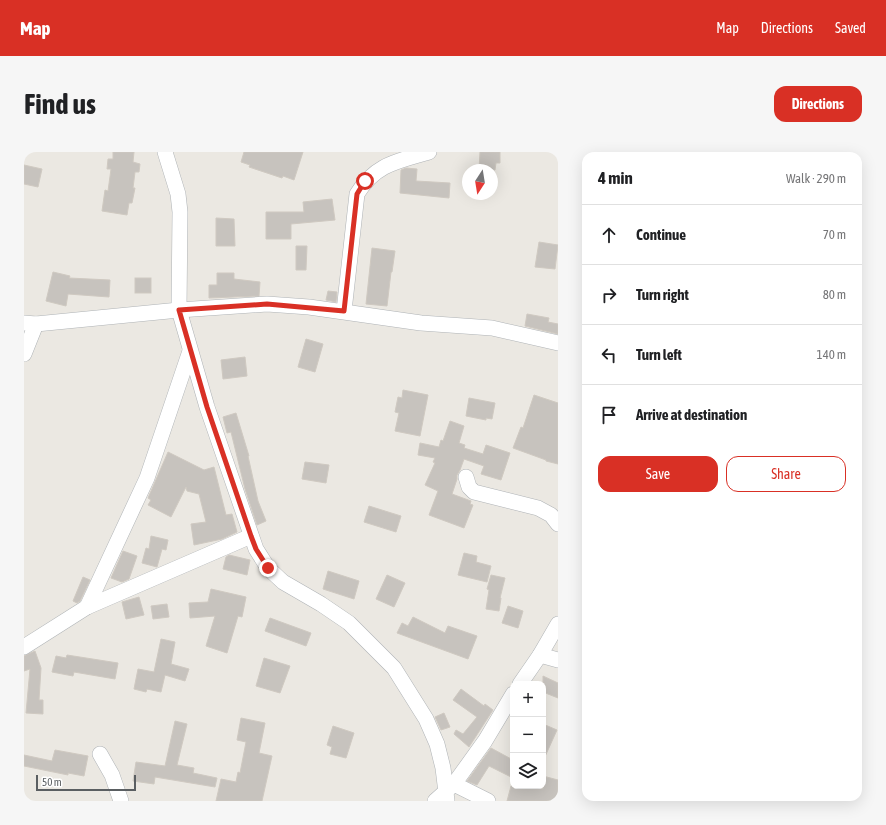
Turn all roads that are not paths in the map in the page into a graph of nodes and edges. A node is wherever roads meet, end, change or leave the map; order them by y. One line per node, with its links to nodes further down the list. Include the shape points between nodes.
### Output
1 (165, 152): 3 (street, via 178,194 180,212)
2 (430, 152): 4 (street, via 396,161 375,172 365,181 357,194)
3 (179, 310): 4 (street, via 267,304); 5 (street); 7 (street)
4 (344, 311): 6 (street, via 421,323 492,328)
5 (30, 323): 8 (street)
6 (558, 343)
7 (190, 351): 11 (street); 12 (street, via 147,478)
8 (24, 354)
9 (466, 477): 10 (street, via 469,488 474,492 538,508 551,515)
10 (558, 524)
11 (251, 536): 12 (street); 20 (street, via 268,568 283,582 349,623 394,668 426,719 437,744 443,768)
12 (87, 607): 14 (street)
13 (558, 624): 15 (street)
14 (24, 647)
15 (540, 655): 16 (street); 17 (street)
16 (558, 660)
17 (522, 681)
18 (510, 699): 20 (street, via 485,741)
19 (100, 754): 21 (street, via 112,775)
20 (445, 795): 22 (street)
21 (121, 801)
22 (488, 801)

